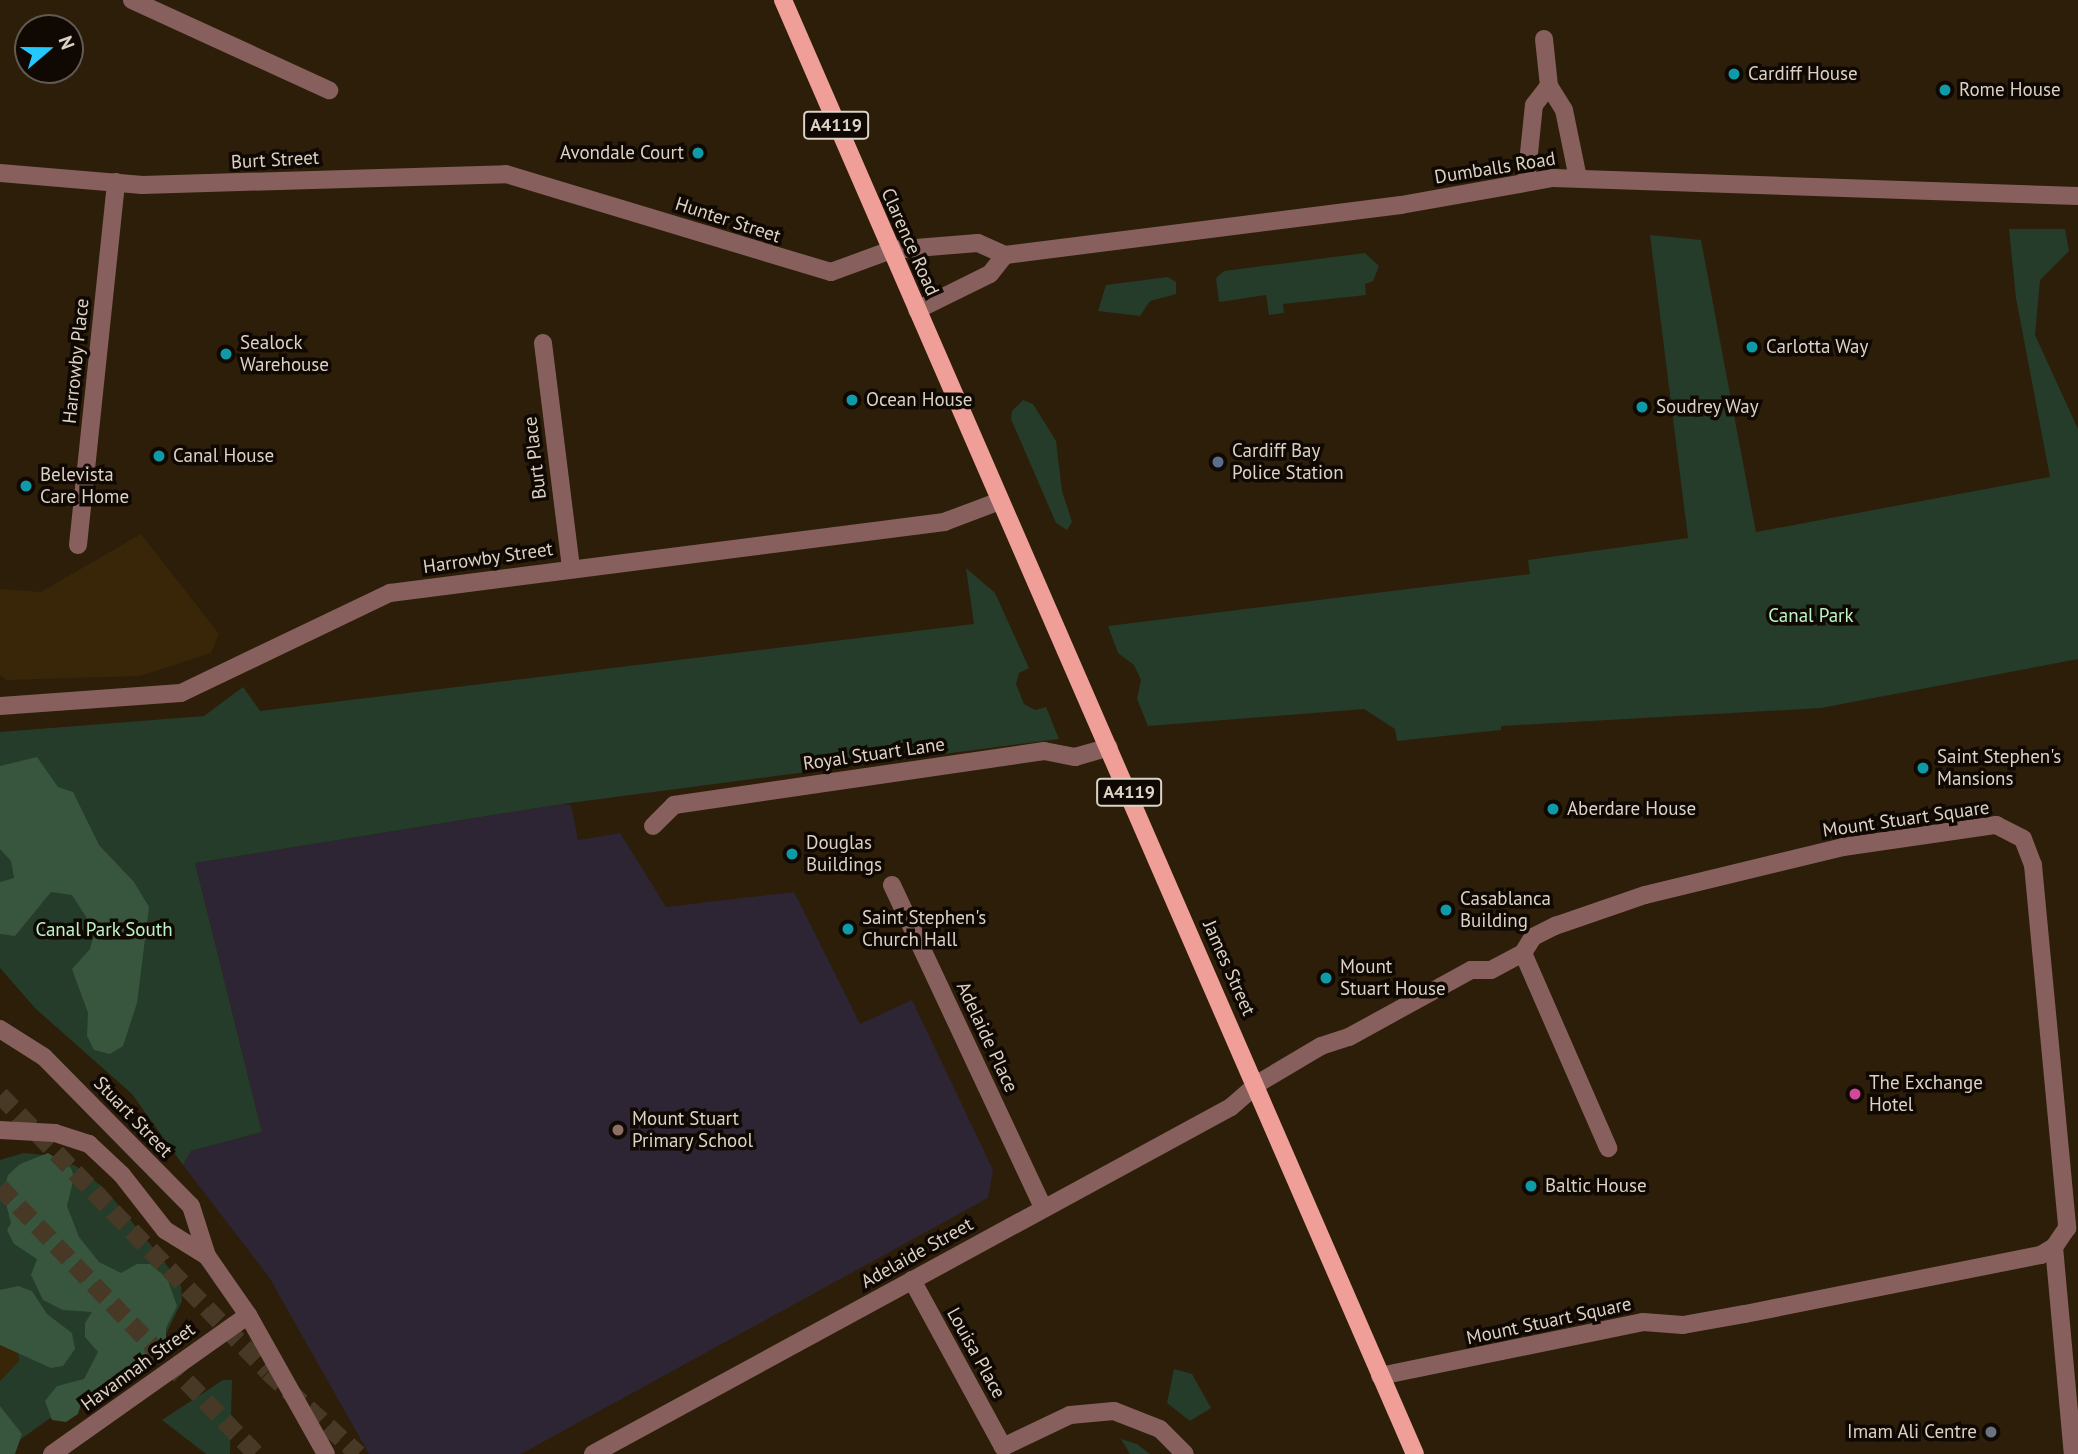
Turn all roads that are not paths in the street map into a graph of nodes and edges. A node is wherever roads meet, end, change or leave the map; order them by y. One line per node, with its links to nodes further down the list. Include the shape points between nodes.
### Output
1 (132, 0): 5 (street)
2 (783, 0): 12 (main road, Clarence Road / A4119)
3 (1544, 39): 4 (street)
4 (1549, 86): 7 (street, via 1564,110); 9 (street, via 1534,105)
5 (329, 90)
6 (0, 173): 8 (street, Burt Street)
7 (1578, 178): 9 (street, Dumballs Road); 11 (street, Dumballs Road)
8 (116, 182): 10 (street, Burt Street, via 220,183 467,172 506,174); 17 (street, Harrowby Place)
9 (1526, 182): 13 (street, Dumballs Road, via 1401,205)
10 (552, 185): 12 (street, Hunter Street, via 816,270 831,272)
11 (2078, 196)
12 (891, 250): 13 (street, Dumballs Road, via 978,243); 14 (main road, Clarence Road / A4119)
13 (1005, 255): 14 (street, via 990,274)
14 (917, 310): 16 (main road, Clarence Road / A4119)
15 (542, 343): 18 (street, Burt Place)
16 (1000, 501): 18 (street, Harrowby Street, via 944,522); 20 (main road, James Street / A4119)
17 (78, 545)
18 (571, 568): 19 (street, Harrowby Street, via 390,593 181,693)
19 (0, 706)
20 (1109, 747): 21 (street, Royal Stuart Lane, via 1075,757 1044,751 674,805); 25 (main road, James Street / A4119)
21 (653, 826)
22 (892, 885): 28 (street, Adelaide Place)
23 (1523, 953): 25 (street, Mount Stuart Square, via 1491,970 1471,970); 27 (street); 29 (street, Mount Stuart Square, via 1533,937 1555,926 1645,895 1843,847 1983,825 2010,830 2031,850 2034,865 2067,1228)
24 (0, 1029): 30 (street, Stuart Street, via 44,1057 191,1206)
25 (1257, 1084): 28 (street, Adelaide Street, via 1231,1107); 33 (main road, James Street / A4119)
26 (0, 1130): 30 (street, Stuart Street, via 55,1133 89,1144 122,1175 165,1230)
27 (1608, 1148)
28 (1043, 1206): 31 (street, Adelaide Street)
29 (2054, 1247): 33 (street, Mount Stuart Square, via 2041,1255 1745,1314 1683,1325 1643,1322); 40 (street, Mount Stuart Square)
30 (207, 1256): 32 (street, Stuart Street)
31 (912, 1280): 34 (street, Louisa Place); 37 (street, Adelaide Street)
32 (248, 1315): 35 (street, Havannah Street); 36 (street, Stuart Street)
33 (1380, 1376): 39 (main road, James Street / A4119)
34 (997, 1450): 38 (street, Louisa Place, via 1070,1415 1114,1411 1160,1429)
35 (52, 1454)
36 (326, 1454)
37 (593, 1454)
38 (1185, 1454)
39 (1415, 1454)
40 (2073, 1454)

